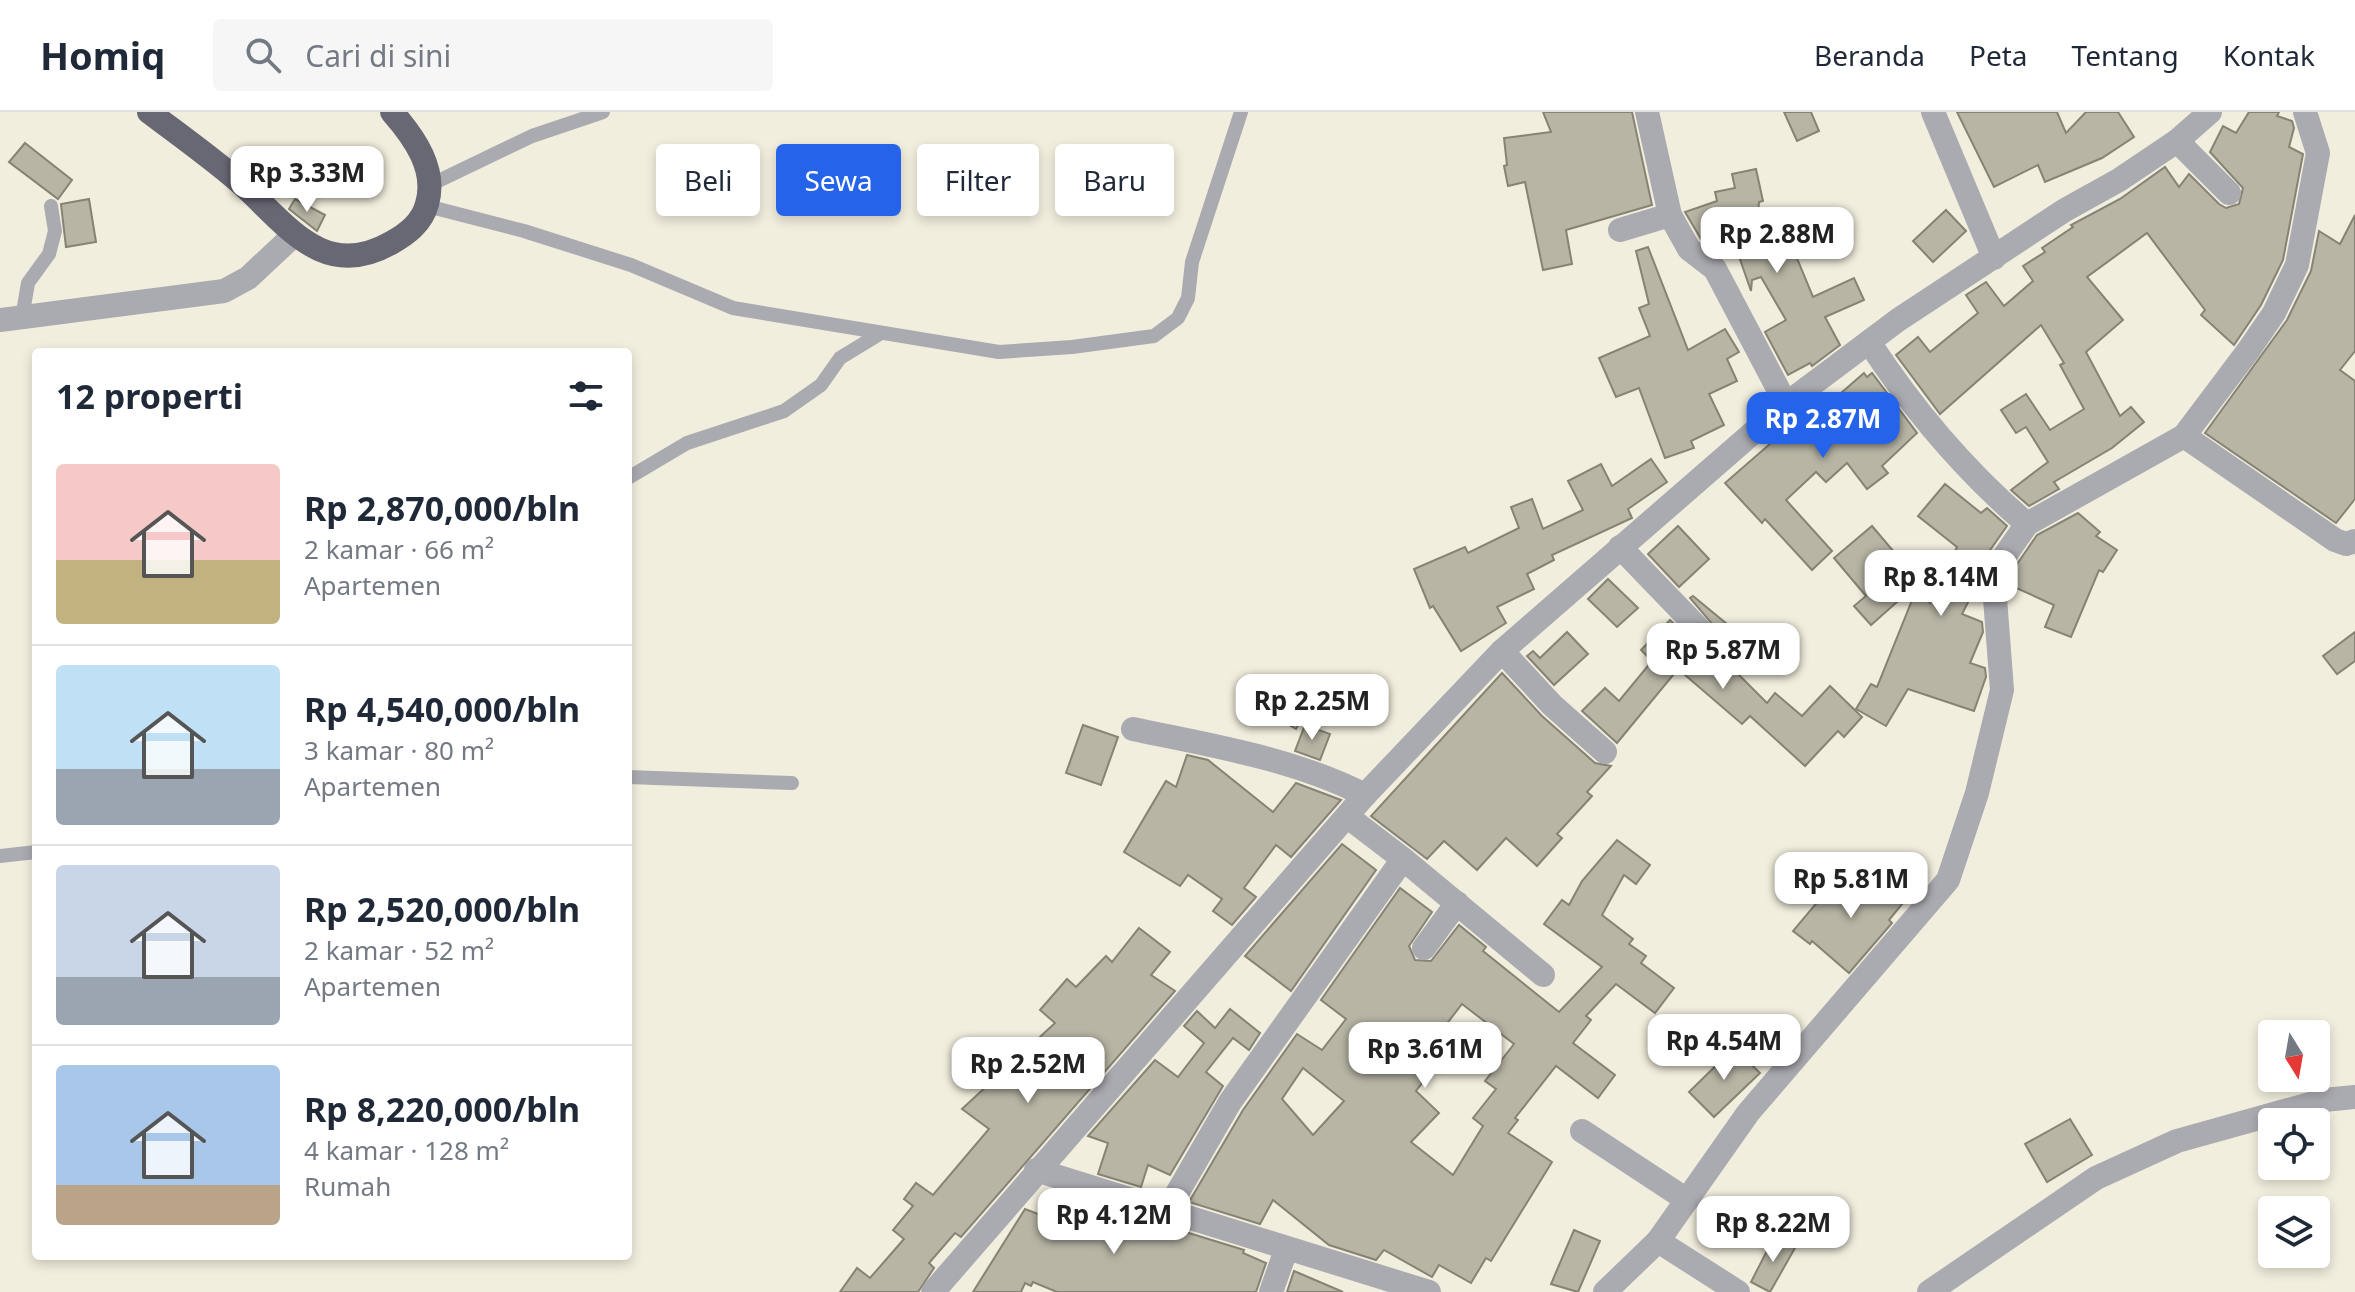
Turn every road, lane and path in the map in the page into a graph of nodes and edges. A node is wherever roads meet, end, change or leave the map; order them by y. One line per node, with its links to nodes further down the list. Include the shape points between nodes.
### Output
1 (149, 112): 14 (highway, via 238,181)
2 (392, 112): 10 (highway, via 415,140)
3 (603, 112): 10 (lane, via 532,136)
4 (1241, 112): 17 (lane, via 1192,262 1188,298 1178,318 1154,336 999,352)
5 (1647, 112): 12 (street)
6 (1933, 112): 15 (street)
7 (2305, 112): 20 (street, via 2318,153 2297,265 2274,313)
8 (2190, 123): 9 (street); 15 (street)
9 (2229, 193)
10 (430, 195): 14 (highway, via 419,222 382,249 351,258 326,253); 17 (lane, via 631,265 733,308)
11 (51, 206): 16 (lane, via 55,231 49,254)
12 (1670, 215): 13 (street); 19 (street, via 1689,249 1715,269)
13 (1620, 230)
14 (294, 235): 16 (street, via 248,278 224,291)
15 (1994, 258): 18 (street)
16 (11, 319)
17 (881, 333): 21 (lane, via 840,358 821,385 784,411 687,443)
18 (1869, 342): 19 (street); 22 (street, via 1923,419 1983,486)
19 (1786, 404): 24 (street)
20 (2184, 436): 22 (street); 23 (street, via 2335,540)
21 (632, 476)
22 (2027, 524): 42 (street, via 1999,564 1995,598 2002,690 1977,793 1948,880 1748,1113)
23 (2355, 541)
24 (1620, 547): 25 (street); 26 (street)
25 (1700, 630)
26 (1502, 651): 28 (street); 31 (street)
27 (1133, 729): 31 (street, via 1291,763)
28 (1605, 752)
29 (632, 777): 30 (lane)
30 (792, 783)
31 (1365, 795): 32 (street)
32 (1348, 817): 35 (street); 41 (street)
33 (32, 852): 34 (lane)
34 (0, 856)
35 (1403, 859): 36 (street); 43 (street, via 1230,1102)
36 (1457, 903): 37 (street); 38 (street)
37 (1424, 948)
38 (1543, 975)
39 (2355, 1097): 51 (street, via 2324,1100 2177,1141 2096,1178)
40 (1582, 1131): 42 (street)
41 (1036, 1170): 43 (street); 46 (street)
42 (1687, 1200): 44 (street)
43 (1168, 1209): 45 (street)
44 (1658, 1241): 49 (street); 50 (street)
45 (1286, 1250): 47 (street); 48 (street)
46 (933, 1292)
47 (1271, 1292)
48 (1429, 1292)
49 (1605, 1292)
50 (1738, 1292)
51 (1929, 1292)

